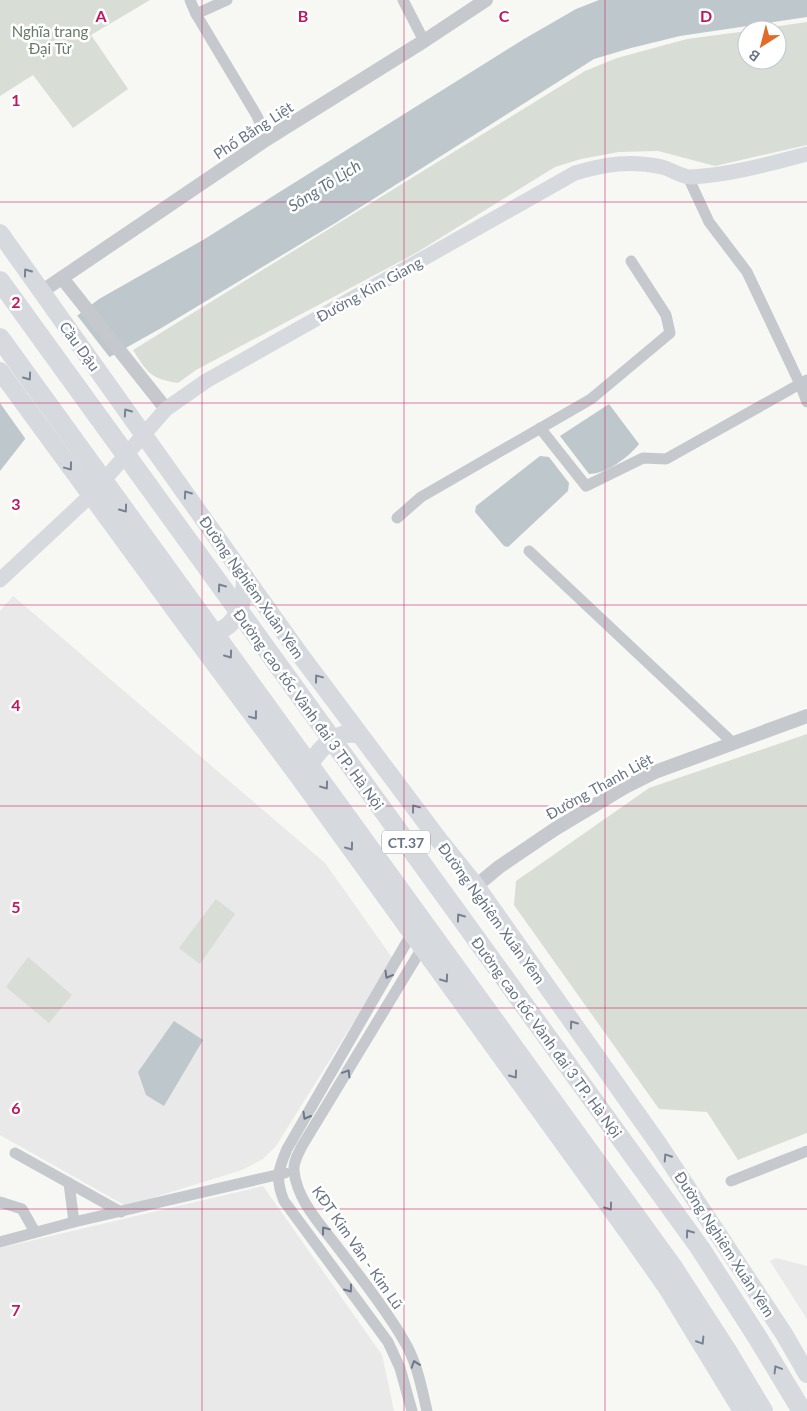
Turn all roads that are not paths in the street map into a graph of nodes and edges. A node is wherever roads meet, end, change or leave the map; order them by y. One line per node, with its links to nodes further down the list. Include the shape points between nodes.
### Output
1 (190, 0): 5 (street)
2 (227, 0): 5 (street)
3 (403, 0): 6 (street)
4 (486, 0): 6 (street, Phố Bằng Liệt)
5 (196, 14): 7 (street, via 257,116)
6 (424, 41): 7 (street, Phố Bằng Liệt)
7 (266, 139): 13 (street, Phố Bằng Liệt)
8 (807, 154): 9 (main road, Đường Kim Giang, via 755,168)
9 (688, 177): 17 (street, via 709,222 748,272); 20 (main road, Đường Kim Giang, via 663,167 632,163 602,165 575,173 214,376)
10 (0, 234): 14 (main road, one-way to 10)
11 (632, 261): 21 (street, via 666,315 670,333 591,400)
12 (0, 281): 57 (highway, Đường cao tốc Vành đai 3 TP. Hà Nội / CT.37, one-way to 12, via 700,1248)
13 (66, 283): 14 (street, Phố Bằng Liệt); 20 (street, Cầu Dậu)
14 (45, 298): 18 (main road, Cầu Dậu)
15 (0, 338): 56 (highway, CT.37, one-way to 56, via 672,1266)
16 (0, 371): 23 (main road, one-way to 23)
17 (804, 382): 19 (street); 21 (street, via 666,459 642,458 586,486)
18 (110, 389): 22 (main road, Đường Nghiêm Xuân Yêm, one-way to 18)
19 (807, 402)
20 (166, 409): 22 (main road, Đường Kim Giang)
21 (540, 428): 24 (street, via 421,497)
22 (143, 435): 23 (main road, Đường Kim Giang); 26 (main road, Đường Nghiêm Xuân Yêm, one-way to 22)
23 (91, 494): 27 (main road, Đường Kim Giang); 28 (main road)
24 (397, 518)
25 (529, 551): 31 (street)
26 (245, 577): 28 (main road, via 245,595 230,624 223,629); 30 (main road, Đường Nghiêm Xuân Yêm, one-way to 26)
27 (0, 580)
28 (193, 635): 32 (main road, one-way to 32)
29 (807, 716): 31 (street, Đường Thanh Liệt)
30 (359, 734): 32 (main road, via 343,734 327,743 310,762); 33 (main road, Đường Nghiêm Xuân Yêm, one-way to 30)
31 (733, 743): 33 (street, Đường Thanh Liệt, via 655,772 625,787 555,829)
32 (301, 780): 34 (main road, one-way to 34)
33 (476, 886): 50 (main road, Đường Nghiêm Xuân Yêm, one-way to 33, via 659,1145)
34 (417, 940): 35 (street, one-way to 35); 36 (street, one-way to 34); 55 (main road, one-way to 55, via 667,1288)
35 (324, 1084): 36 (street); 40 (street, one-way to 40, via 287,1149)
36 (337, 1090): 39 (street, via 296,1157)
37 (807, 1151): 41 (street)
38 (15, 1153): 42 (street)
39 (294, 1170): 40 (street); 48 (street, KĐT Kim Văn - Kim Lũ, one-way to 39, via 310,1211)
40 (278, 1175): 44 (street); 49 (street, KĐT Kim Văn - Kim Lũ, one-way to 49, via 284,1201)
41 (731, 1181)
42 (69, 1183): 44 (street); 45 (street)
43 (0, 1202): 46 (street, via 22,1209)
44 (121, 1212): 45 (street)
45 (74, 1222): 46 (street)
46 (35, 1232): 47 (street)
47 (0, 1242)
48 (387, 1315): 49 (street); 51 (street, KĐT Kim Văn - Kim Lũ, one-way to 48, via 415,1362)
49 (374, 1323): 52 (street, KĐT Kim Văn - Kim Lũ, via 388,1342)
50 (807, 1374)
51 (422, 1390): 52 (street); 54 (street, KĐT Kim Văn - Kim Lũ)
52 (408, 1394): 53 (street, KĐT Kim Văn - Kim Lũ)
53 (412, 1411)
54 (427, 1411)
55 (742, 1411)
56 (763, 1411)
57 (802, 1411)

